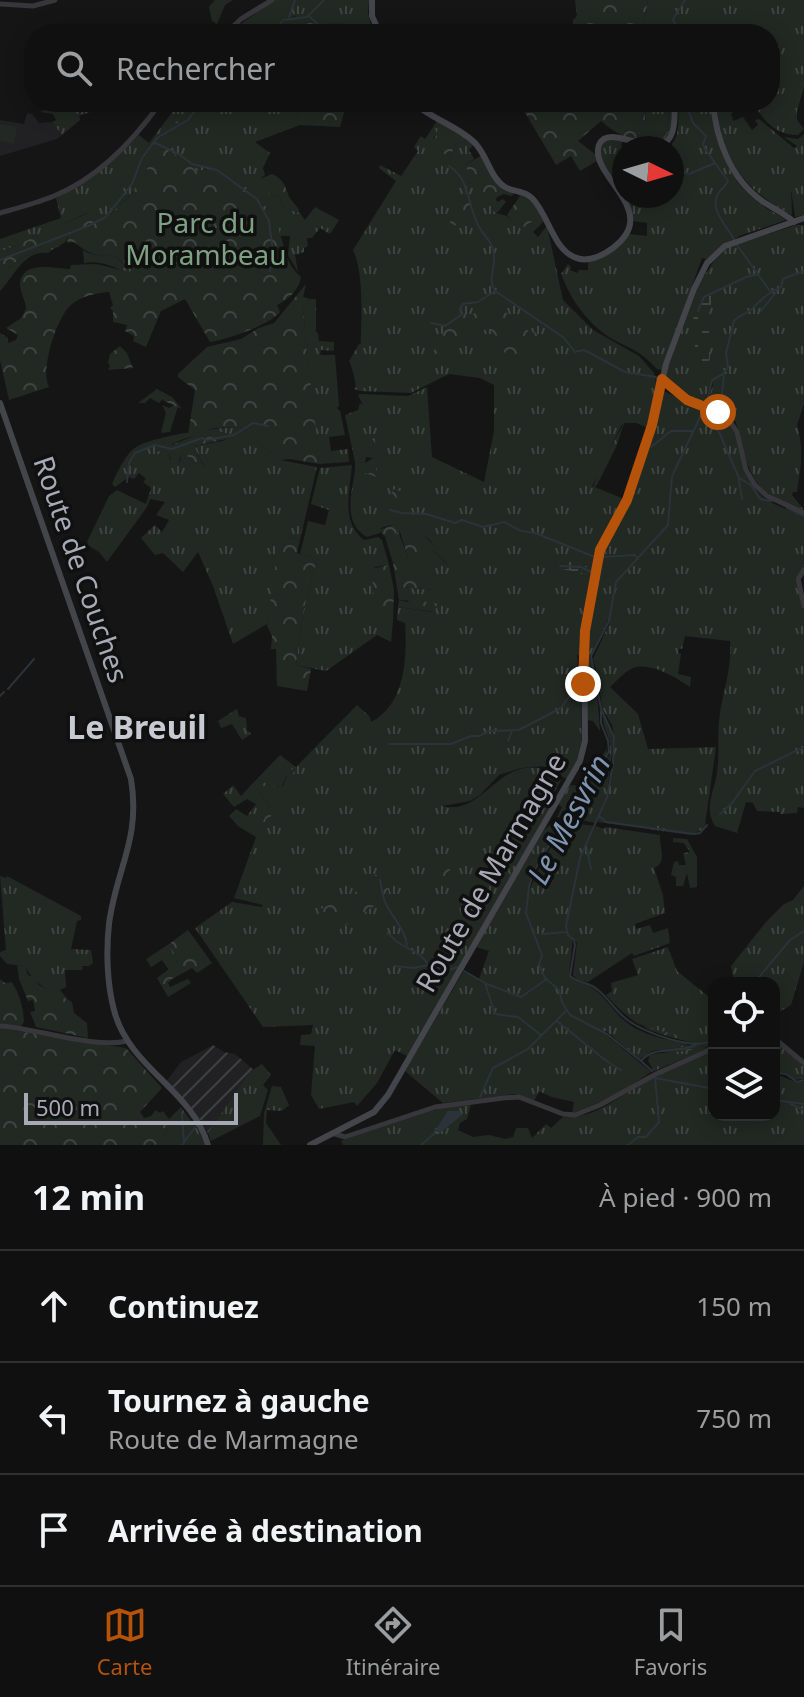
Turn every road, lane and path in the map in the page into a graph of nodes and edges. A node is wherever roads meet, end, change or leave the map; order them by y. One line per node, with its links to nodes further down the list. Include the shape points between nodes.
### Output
1 (55, 0): 4 (street, via 33,6)
2 (272, 0): 5 (street)
3 (372, 0): 6 (main road)
4 (0, 4)
5 (236, 24)
6 (376, 24)
7 (153, 112): 11 (street, via 110,160 76,185)
8 (428, 112): 9 (main road, via 476,144 503,186 533,199 566,252 580,259 611,248 629,227 626,204 599,156 601,141 617,136 645,146 662,145 672,132)
9 (673, 112)
10 (714, 112): 13 (main road, via 718,138 737,174 757,197)
11 (0, 213)
12 (804, 218): 13 (main road, Route de Marmagne)
13 (794, 222): 14 (main road, Route de Marmagne, via 737,240 710,259)
14 (662, 379): 16 (street, via 687,400 728,418 755,485); 24 (main road, Route de Marmagne, via 627,500 597,563 584,639 585,741 580,761 388,1095 374,1112)
15 (0, 403): 20 (main road, Route de Couches, via 131,779 132,831 108,937 111,999)
16 (804, 513)
17 (804, 570): 18 (street, via 798,579)
18 (804, 606)
19 (0, 1026): 20 (street)
20 (127, 1041): 25 (main road, Route de Couches, via 193,1116)
21 (780, 1043): 23 (street)
22 (712, 1049): 24 (street, via 575,1115 519,1097 503,1098 435,1107 345,1137)
23 (804, 1063)
24 (331, 1133): 26 (main road, Route de Marmagne)
25 (208, 1145)
26 (310, 1145)

